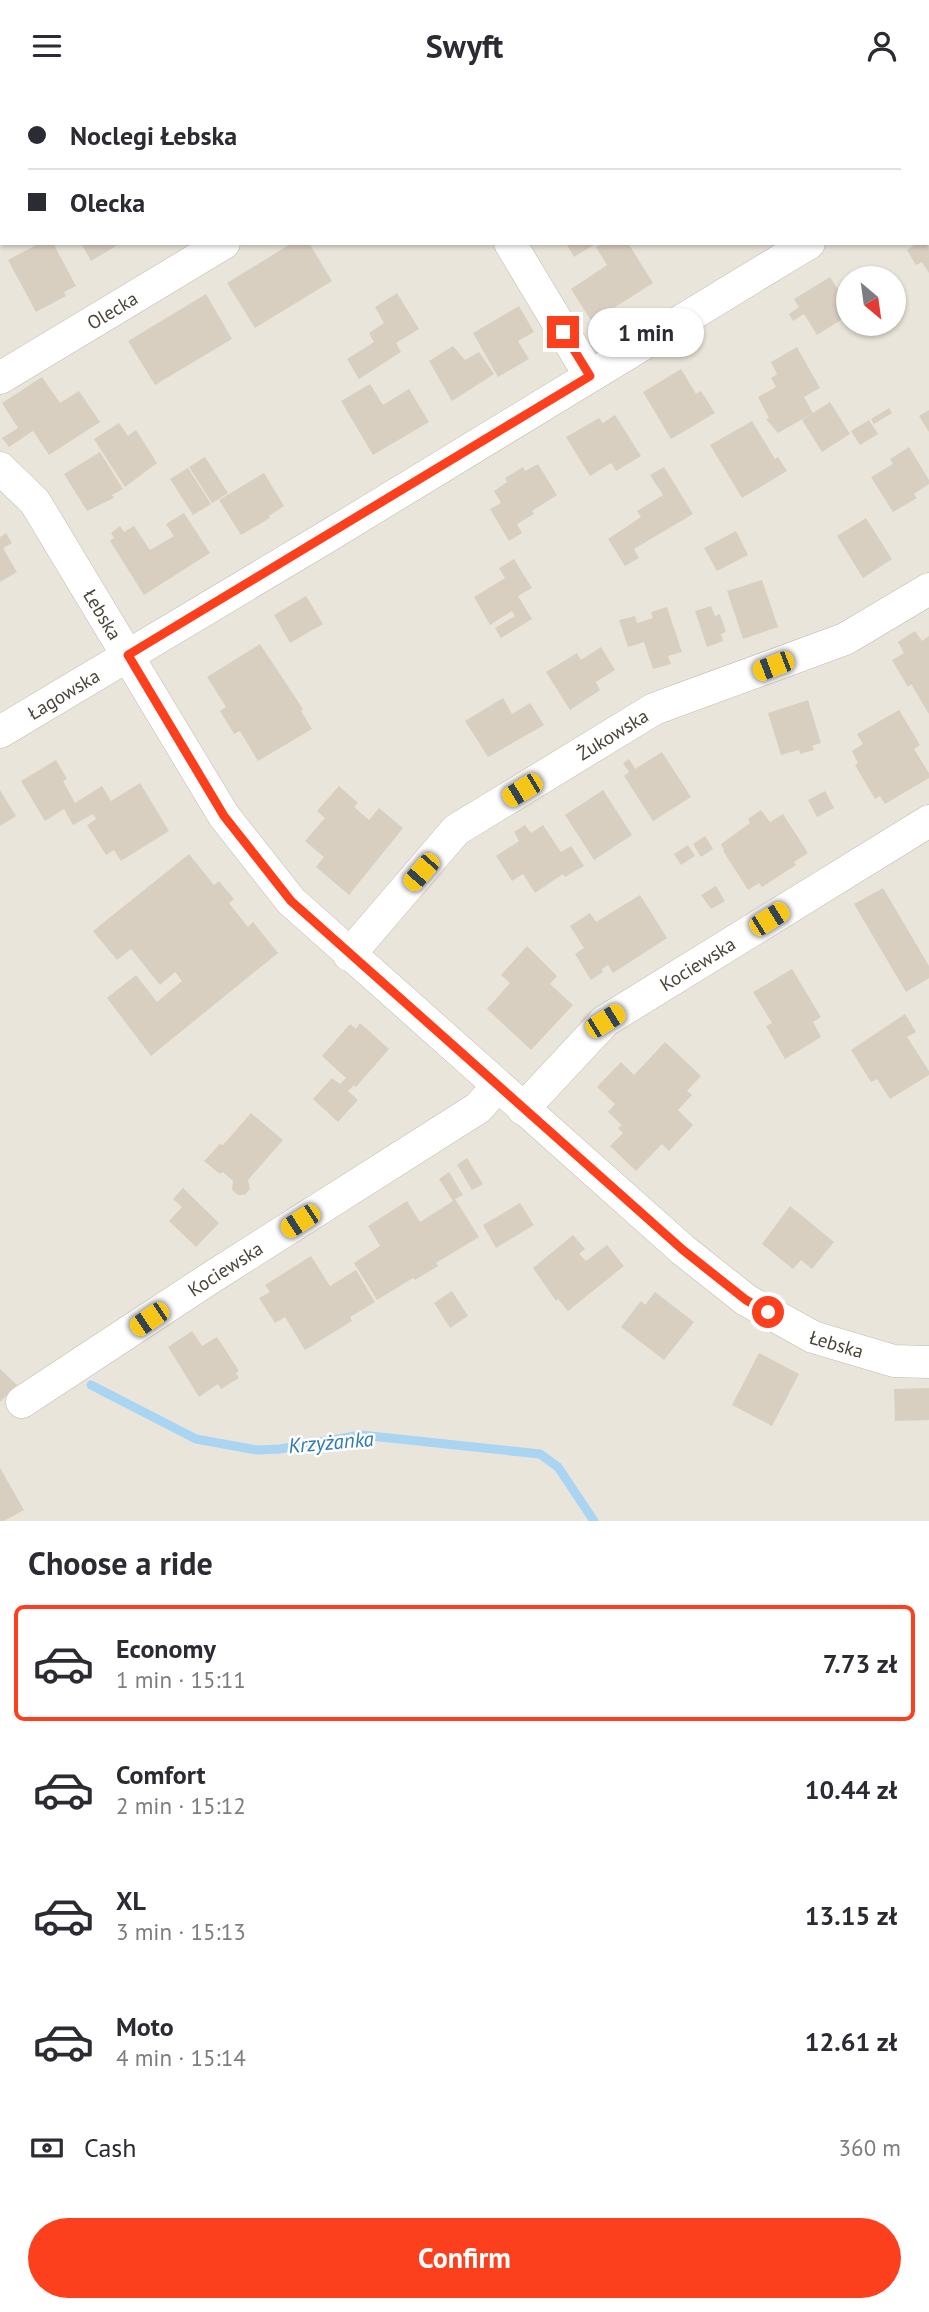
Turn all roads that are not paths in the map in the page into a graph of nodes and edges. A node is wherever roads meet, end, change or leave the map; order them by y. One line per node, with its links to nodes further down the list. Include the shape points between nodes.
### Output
1 (221, 245): 5 (street, Olecka)
2 (511, 245): 4 (street)
3 (806, 245): 4 (street, Łagowska)
4 (590, 376): 8 (street, Łagowska)
5 (0, 378)
6 (0, 468): 8 (street, Łebska, via 35,502)
7 (929, 589): 11 (street, Żukowska, via 845,639 654,709 456,831)
8 (128, 655): 9 (street, Łagowska); 11 (street, Łebska, via 224,816 291,901)
9 (0, 732)
10 (929, 821): 13 (street, Kociewska, via 605,1021)
11 (349, 955): 12 (street, Łebska)
12 (497, 1087): 13 (street, Łebska); 15 (street, Kociewska, via 478,1108)
13 (523, 1109): 14 (street, Łebska, via 746,1300 813,1337 894,1361)
14 (929, 1362)
15 (22, 1402)

